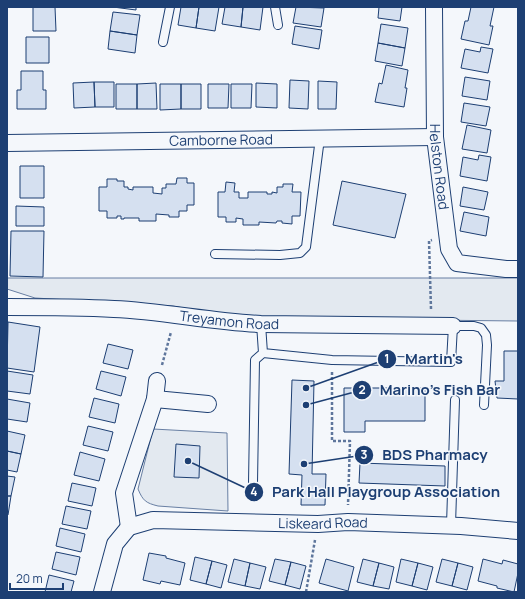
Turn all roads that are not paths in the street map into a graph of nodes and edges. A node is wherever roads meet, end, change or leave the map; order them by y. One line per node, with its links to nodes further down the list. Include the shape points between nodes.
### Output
1 (170, 7): 5 (lane)
2 (275, 7): 4 (lane)
3 (434, 7): 6 (street, Helston Road)
4 (278, 25)
5 (163, 42)
6 (435, 137): 7 (street, Camborne Road); 10 (street, Helston Road, via 449,249 457,263)
7 (320, 138): 8 (street, Camborne Road); 9 (lane, via 306,247 300,253 286,255)
8 (7, 142)
9 (215, 254)
10 (518, 269)
11 (7, 307): 12 (street, Treyamon Road, via 115,308)
12 (261, 324): 13 (street, Treyamon Road); 14 (lane)
13 (453, 326): 14 (lane, via 451,362 332,360); 19 (lane, via 478,326 486,335)
14 (263, 353): 20 (lane, via 255,360)
15 (157, 381): 16 (street)
16 (154, 399): 18 (street); 22 (street, via 124,493)
17 (455, 400): 21 (lane)
18 (208, 404)
19 (484, 405)
20 (252, 483)
21 (451, 525): 22 (street, Liskeard Road, via 153,520); 23 (street, Liskeard Road)
22 (129, 527): 24 (street, via 115,544)
23 (518, 530)
24 (102, 592)

